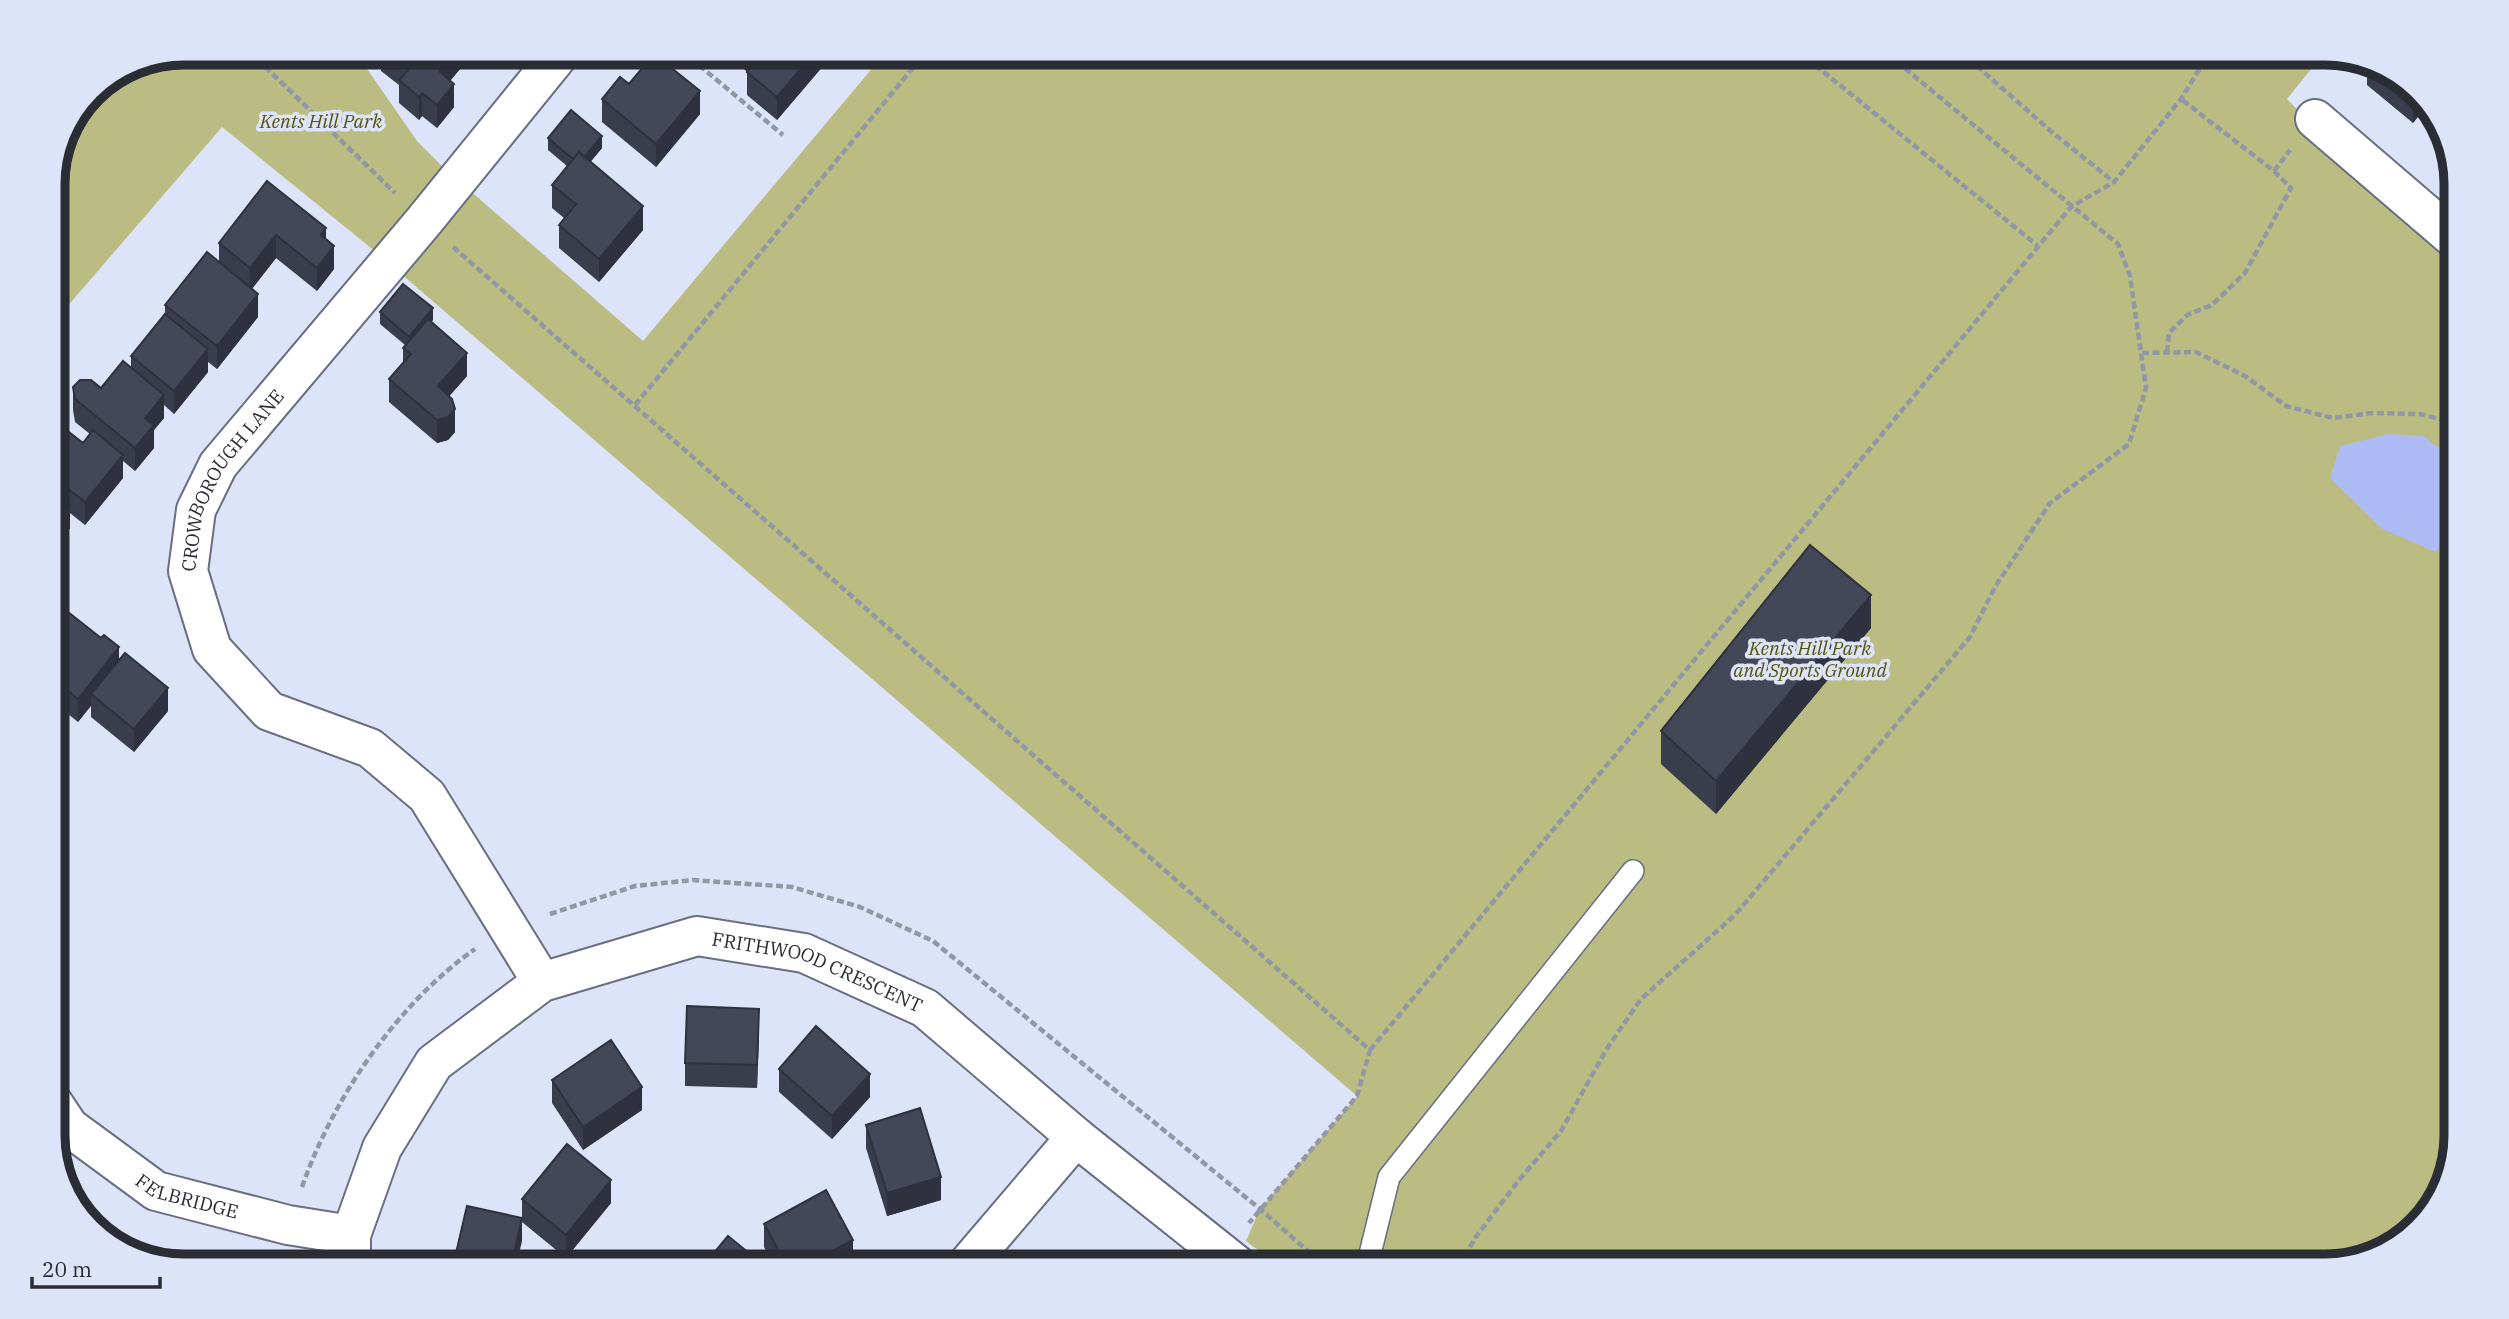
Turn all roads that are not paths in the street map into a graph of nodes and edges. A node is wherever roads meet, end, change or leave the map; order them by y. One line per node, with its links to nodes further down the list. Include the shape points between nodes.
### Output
1 (550, 65): 5 (street, CROWBOROUGH LANE, via 218,465 196,510 188,571 212,649 269,711 370,748 427,796)
2 (2315, 119): 3 (street)
3 (2444, 230)
4 (1633, 872): 11 (lane, via 1389,1177)
5 (542, 982): 7 (street, FRITHWOOD CRESCENT, via 696,936 804,953 925,1008); 8 (street, FRITHWOOD CRESCENT, via 434,1063 382,1148)
6 (65, 1121): 8 (street, FELBRIDGE, via 156,1191 288,1225)
7 (1076, 1137): 9 (street); 10 (street, FRITHWOOD CRESCENT)
8 (351, 1251)
9 (976, 1254)
10 (1223, 1254)
11 (1370, 1254)

